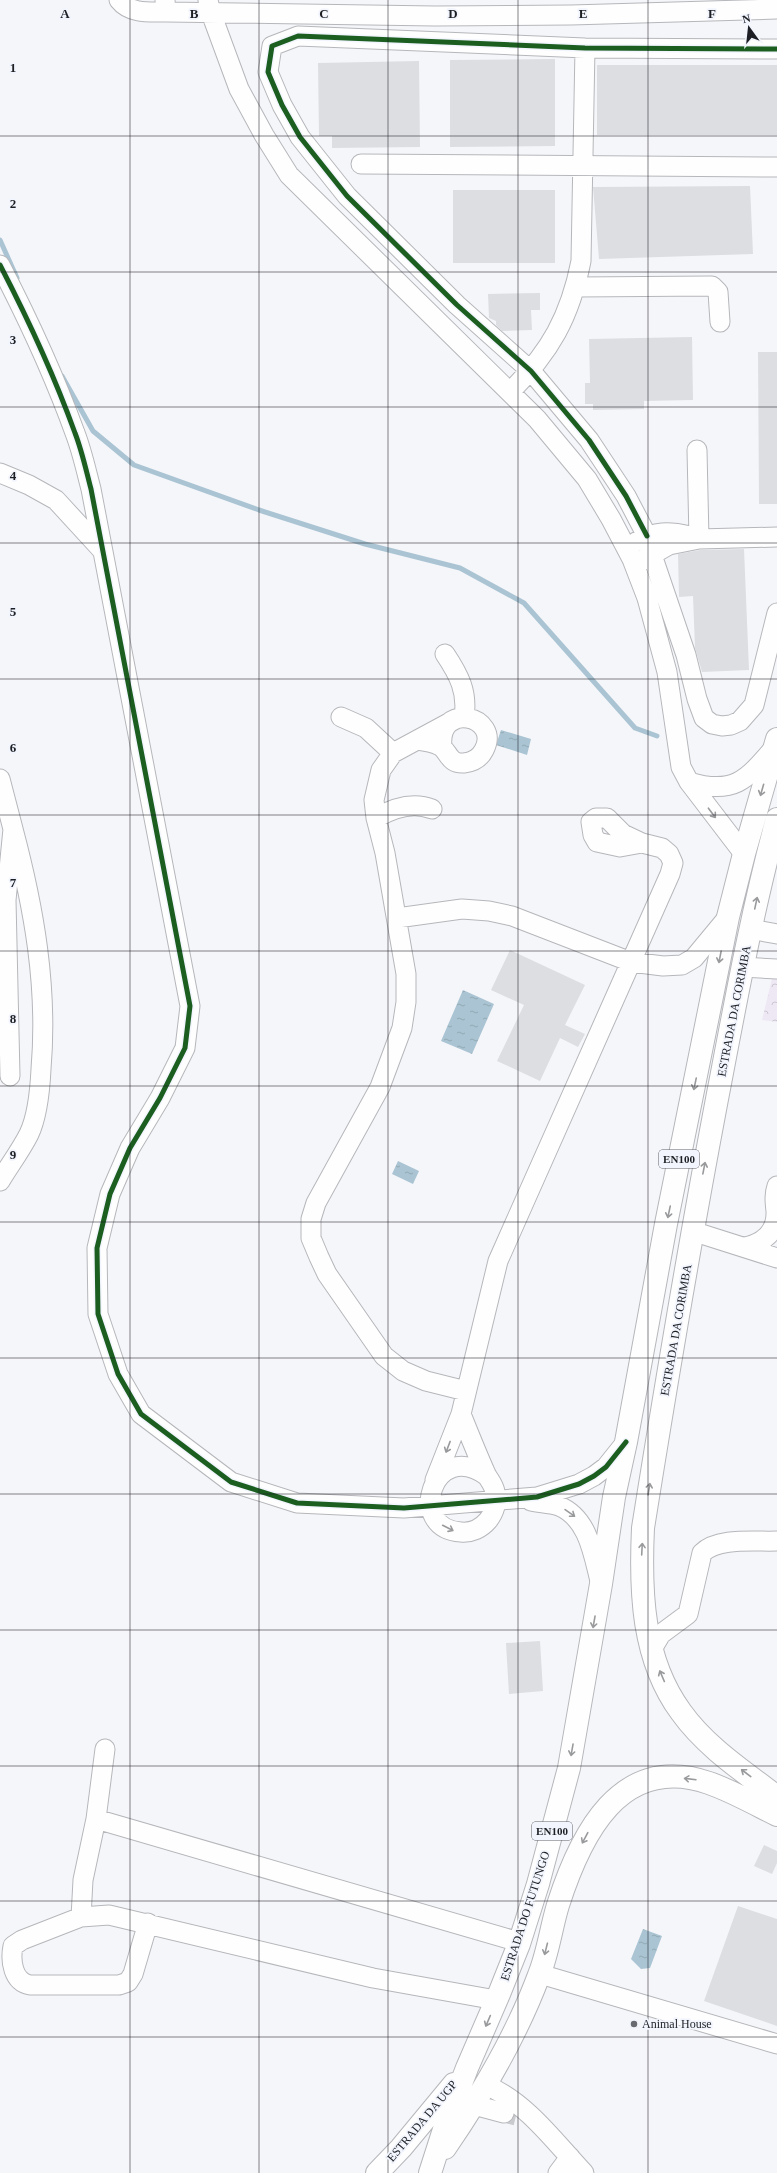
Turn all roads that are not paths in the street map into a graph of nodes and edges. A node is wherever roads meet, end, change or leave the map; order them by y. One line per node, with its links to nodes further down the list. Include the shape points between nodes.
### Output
1 (119, 0): 2 (street, via 128,9 141,12)
2 (165, 6): 3 (street)
3 (209, 6): 4 (street, via 451,16); 14 (street, via 239,89 289,175)
4 (777, 9)
5 (585, 48): 6 (street); 8 (street); 13 (street, via 298,36 272,46 268,72 282,105 300,137 347,196 457,305)
6 (777, 49)
7 (362, 164): 8 (street)
8 (581, 164): 9 (street); 11 (street, via 580,261)
9 (777, 167)
10 (0, 265): 21 (street, via 43,355 76,434 91,489)
11 (576, 287): 12 (street, via 712,286 718,292); 13 (street, via 564,320 549,347)
12 (720, 322)
13 (531, 371): 14 (street); 17 (street, via 589,440 626,496)
14 (510, 392): 20 (street, via 587,479)
15 (697, 450): 19 (street)
16 (0, 473): 21 (street, via 56,500)
17 (647, 536): 19 (street, via 675,532); 20 (street)
18 (777, 537): 19 (street)
19 (700, 538): 22 (street, via 669,545)
20 (626, 548): 23 (street)
21 (101, 549): 61 (street, via 190,1006 185,1048 160,1098 130,1148 110,1194 97,1248 98,1314 118,1374 141,1414 231,1482 297,1503)
22 (652, 555): 23 (street); 24 (street, via 704,718 712,724 731,726 754,705)
23 (634, 565): 33 (street, via 647,598 660,644 667,672 678,754)
24 (777, 613)
25 (445, 654): 27 (street, via 456,670 464,689 466,702)
26 (341, 716): 31 (street, via 366,728)
27 (460, 718): 28 (street); 30 (street, via 449,722 443,730); 30 (street, via 472,718 485,731 486,746 482,755 471,762 463,763 452,759)
28 (416, 740): 30 (street); 31 (street)
29 (775, 744): 33 (street, via 753,772 732,785 709,788); 39 (main road, ESTRADA DA CORIMBA / EN100, one-way to 39)
30 (442, 747)
31 (392, 753): 35 (street, via 381,770 374,800)
32 (0, 779): 37 (street)
33 (689, 782): 39 (street, one-way to 39)
34 (432, 809): 35 (street, via 422,805 404,806)
35 (376, 818): 42 (street)
36 (777, 818): 43 (main road, ESTRADA DA CORIMBA / EN100, one-way to 36)
37 (13, 829): 40 (street); 49 (street, via 34,916 44,1007 43,1054 40,1093 29,1134)
38 (642, 843): 45 (street, via 662,848 669,854 673,863)
39 (744, 854): 41 (main road, ESTRADA DA CORIMBA / EN100)
40 (3, 900): 48 (street)
41 (728, 917): 45 (street, via 707,945 682,966); 56 (main road, ESTRADA DA CORIMBA / EN100, one-way to 56, via 666,1224)
42 (397, 918): 45 (street, via 462,910 489,911 512,916); 54 (street, via 406,974 406,1002 402,1028 380,1087 316,1203 311,1219 312,1238 327,1274 384,1356 403,1371 426,1381)
43 (750, 929): 44 (street); 46 (main road, ESTRADA DA CORIMBA / EN100)
44 (777, 934)
45 (630, 962): 54 (street, via 498,1261)
46 (742, 967): 47 (street); 51 (main road, ESTRADA DA CORIMBA / EN100, one-way to 46)
47 (777, 969)
48 (10, 1076)
49 (0, 1181)
50 (777, 1186): 52 (street, via 775,1224 769,1237 758,1245)
51 (692, 1231): 52 (street); 64 (main road, ESTRADA DA CORIMBA / EN100, one-way to 51, via 641,1590 643,1528)
52 (745, 1247): 53 (street)
53 (777, 1258)
54 (466, 1391): 55 (street)
55 (461, 1414): 57 (street); 58 (street, one-way to 58)
56 (626, 1442): 59 (street, via 606,1468 594,1476 552,1494); 63 (main road, ESTRADA DA CORIMBA / EN100, via 614,1497)
57 (486, 1476): 58 (street, via 474,1468 460,1466 446,1471); 60 (street, via 492,1483)
58 (435, 1480): 61 (street)
59 (520, 1498): 60 (street); 63 (street, one-way to 63, via 557,1506 577,1518 592,1547)
60 (496, 1501): 61 (street); 61 (street, one-way to 60, via 444,1527 470,1532 485,1524 491,1517)
61 (430, 1508)
62 (777, 1541): 64 (street, via 717,1543 708,1547 702,1553 688,1614 656,1639)
63 (601, 1584): 71 (main road, ESTRADA DO FUTUNGO / EN100, one-way to 71, via 569,1768)
64 (651, 1651): 66 (main road, ESTRADA DA CORIMBA / EN100, one-way to 64, via 731,1762 703,1737 681,1712 668,1691)
65 (105, 1749): 68 (street)
66 (777, 1797)
67 (777, 1815): 72 (main road, ESTRADA DO FUTUNGO, one-way to 72, via 722,1788 691,1779 655,1779 637,1785 616,1798 594,1823 570,1873 552,1924)
68 (96, 1819): 69 (street, via 83,1880); 71 (street)
69 (81, 1918): 70 (street, via 109,1915); 70 (street, via 22,1940 13,1946 11,1956 17,1979 22,1984 119,1985 128,1982 133,1974)
70 (148, 1923): 73 (street, via 373,1978)
71 (520, 1942): 73 (main road, ESTRADA DO FUTUNGO / EN100)
72 (540, 1974): 74 (street); 76 (main road, ESTRADA DO FUTUNGO / EN100, via 510,2042)
73 (496, 2000): 75 (main road, ESTRADA DO FUTUNGO / EN100, one-way to 75)
74 (777, 2044)
75 (467, 2068): 80 (main road, ESTRADA DO FUTUNGO / EN100); 81 (main road, ESTRADA DA UGP)
76 (486, 2085): 77 (main road, ESTRADA DO FUTUNGO / EN100); 78 (street, via 500,2092)
77 (474, 2105): 78 (street); 80 (main road, ESTRADA DO FUTUNGO / EN100)
78 (539, 2122): 79 (street)
79 (570, 2157): 82 (street); 83 (street)
80 (430, 2171)
81 (377, 2173)
82 (558, 2173)
83 (584, 2173)

